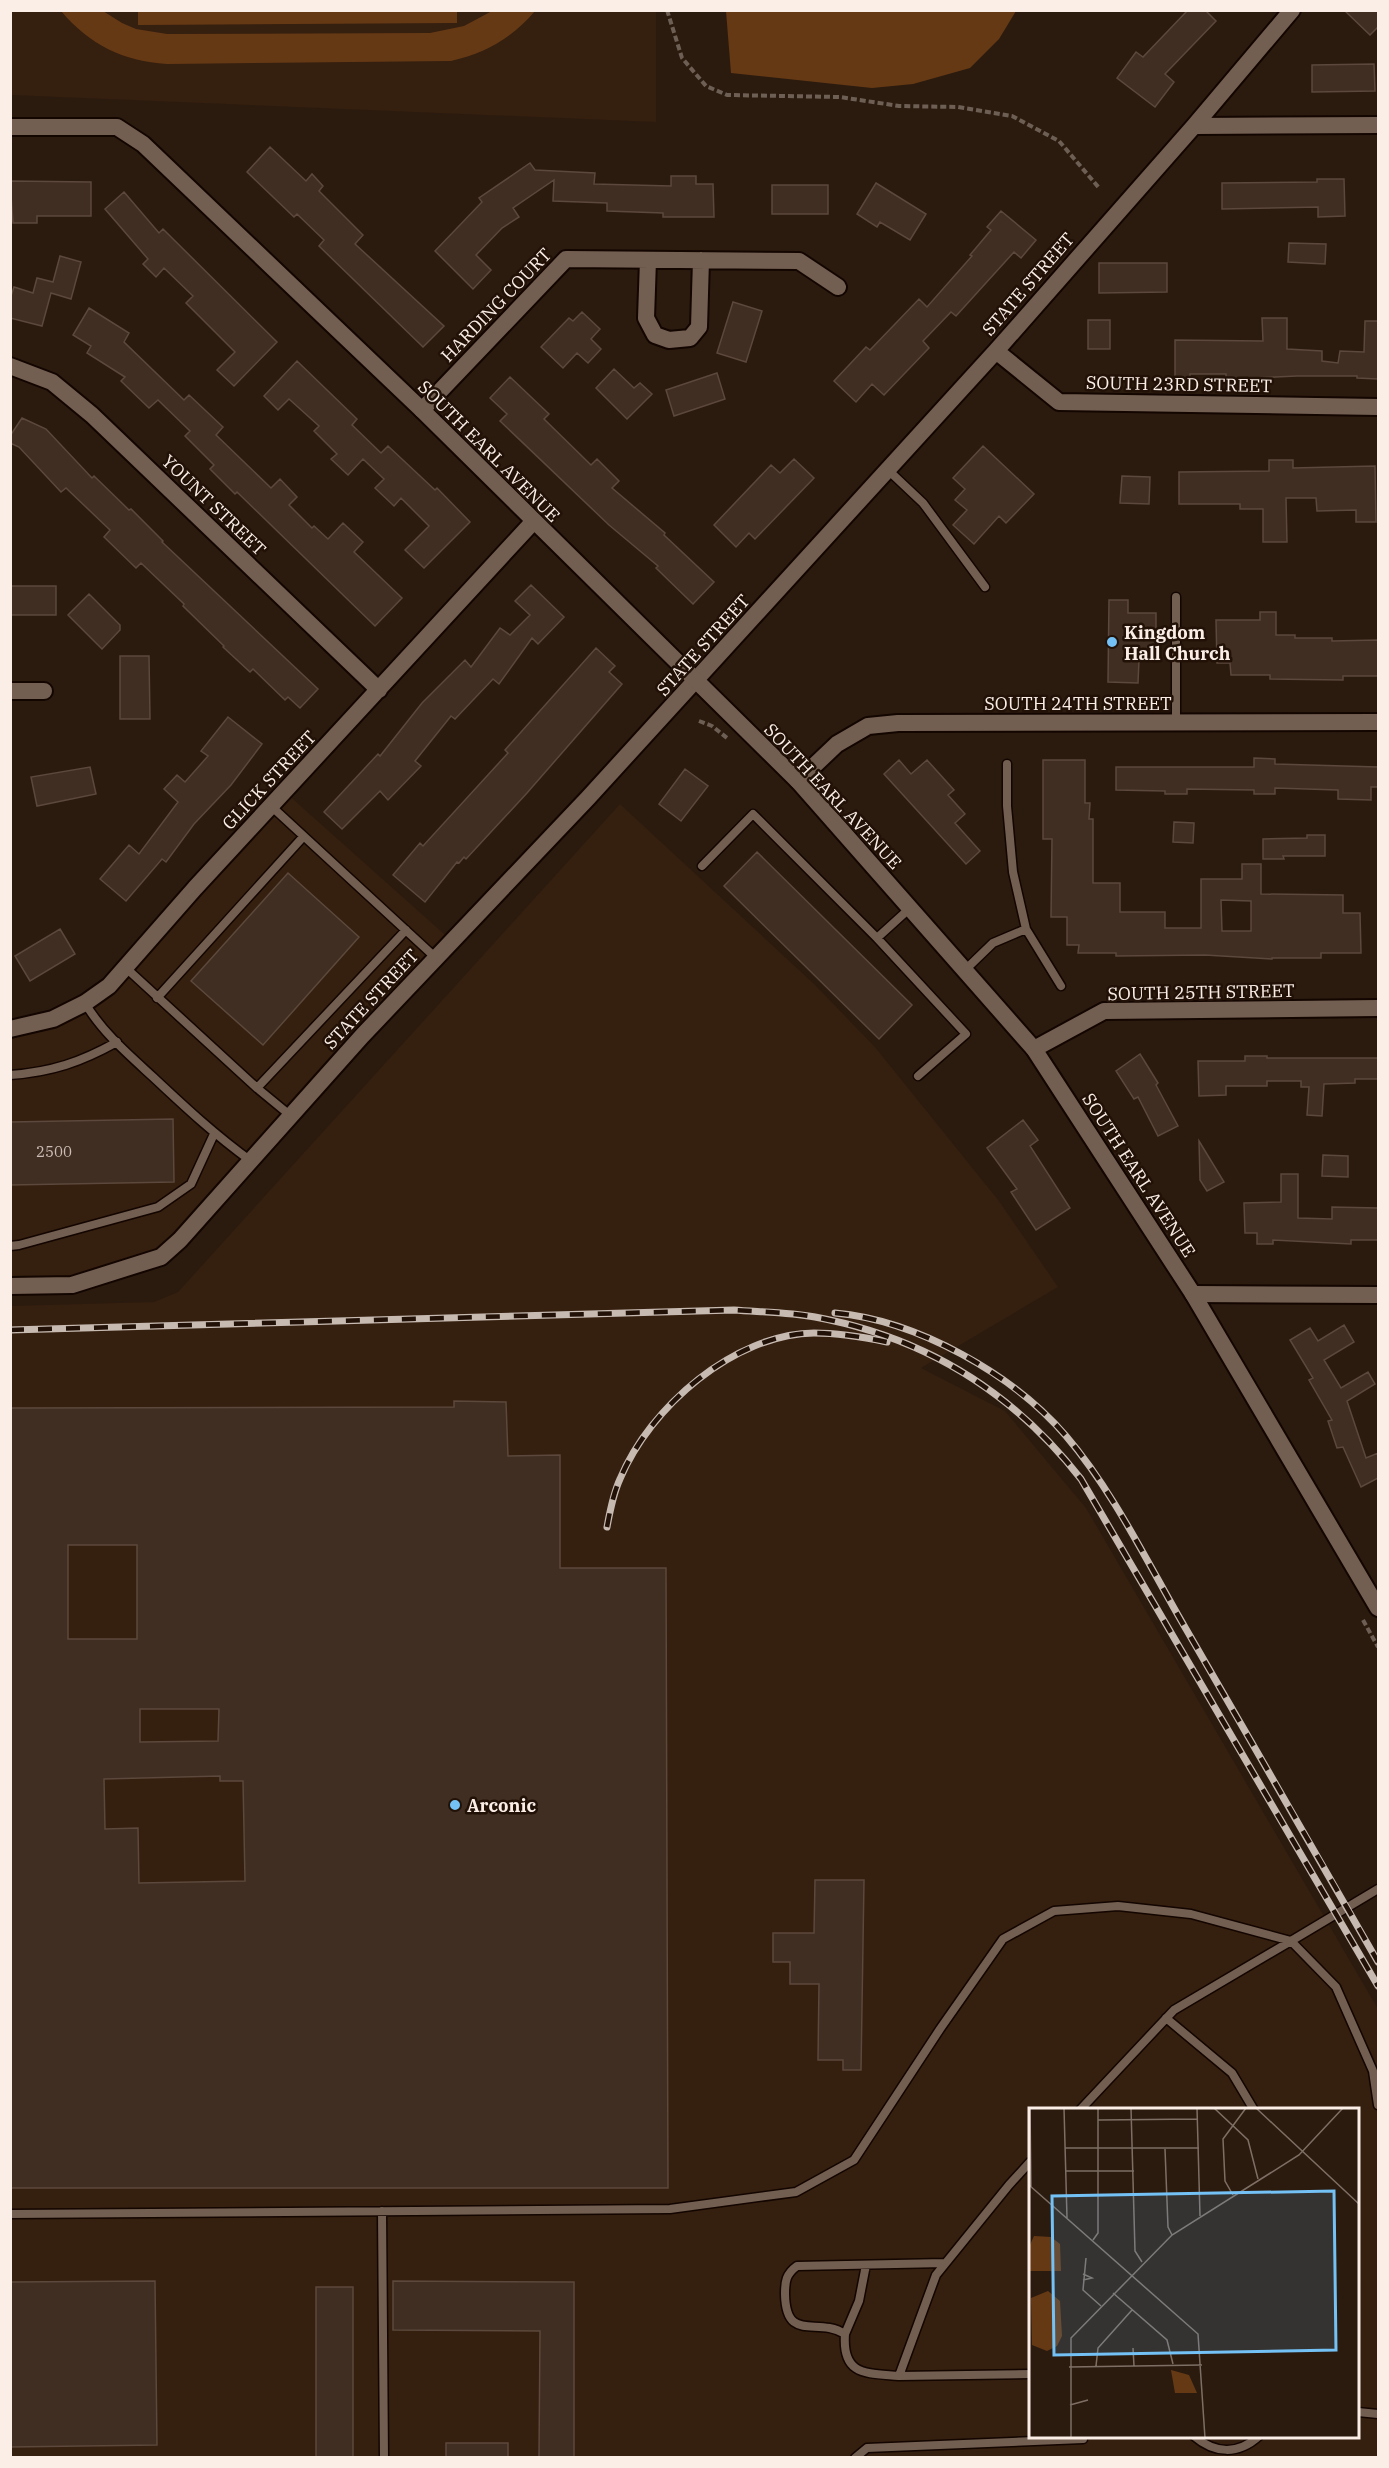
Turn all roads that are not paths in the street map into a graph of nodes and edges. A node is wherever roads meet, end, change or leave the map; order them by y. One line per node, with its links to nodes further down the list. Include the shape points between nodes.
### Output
1 (1292, 10): 3 (street, STATE STREET)
2 (1378, 125): 3 (street)
3 (1194, 126): 8 (street, STATE STREET)
4 (10, 127): 11 (street, SOUTH EARL AVENUE, via 117,127 143,144)
5 (648, 260): 6 (street, HARDING COURT); 6 (street, via 646,318 655,335 669,340 690,338 699,327); 11 (street, HARDING COURT, via 566,259)
6 (700, 260): 7 (street, HARDING COURT, via 799,261)
7 (838, 287)
8 (996, 351): 10 (street, SOUTH 23RD STREET, via 1059,402); 12 (street, STATE STREET)
9 (10, 366): 17 (street, YOUNT STREET, via 52,382 92,415)
10 (1378, 407)
11 (422, 410): 13 (street, SOUTH EARL AVENUE)
12 (888, 470): 14 (lane, via 923,503); 16 (street, STATE STREET)
13 (533, 522): 16 (street, SOUTH EARL AVENUE); 17 (street, GLICK STREET)
14 (985, 587)
15 (1176, 597): 21 (lane)
16 (696, 681): 23 (street, SOUTH EARL AVENUE); 31 (street, STATE STREET)
17 (380, 690): 24 (street, GLICK STREET)
18 (10, 691): 19 (street)
19 (44, 691)
20 (1378, 722): 21 (street, SOUTH 24TH STREET)
21 (1176, 723): 23 (street, SOUTH 24TH STREET, via 868,726 837,744)
22 (1007, 764): 28 (lane, via 1006,806 1013,872)
23 (798, 781): 27 (street, SOUTH EARL AVENUE)
24 (271, 807): 25 (lane); 32 (street, GLICK STREET)
25 (303, 837): 29 (lane); 35 (lane)
26 (702, 866): 30 (lane, via 753,814)
27 (909, 909): 30 (lane); 33 (street, SOUTH EARL AVENUE)
28 (1026, 929): 33 (lane, via 993,944); 34 (lane)
29 (406, 930): 31 (lane); 43 (lane)
30 (877, 938): 42 (lane, via 966,1034)
31 (436, 958): 44 (street, STATE STREET)
32 (126, 968): 35 (lane); 36 (street, GLICK STREET)
33 (964, 971): 40 (street, SOUTH EARL AVENUE)
34 (1061, 986)
35 (156, 998): 43 (lane)
36 (85, 1003): 38 (street, GLICK STREET, via 53,1019); 39 (lane, via 94,1019)
37 (1378, 1008): 40 (street, SOUTH 25TH STREET, via 1104,1011)
38 (10, 1029)
39 (117, 1042): 41 (lane, via 84,1060 39,1073); 45 (lane)
40 (1034, 1049): 49 (street, SOUTH EARL AVENUE)
41 (10, 1075)
42 (918, 1076)
43 (257, 1088): 44 (lane)
44 (291, 1116): 46 (street, STATE STREET)
45 (214, 1134): 46 (lane); 47 (lane, via 190,1184 158,1207)
46 (251, 1161): 48 (street, STATE STREET, via 161,1257 72,1285)
47 (10, 1246)
48 (10, 1286)
49 (1193, 1294): 50 (street); 51 (street, SOUTH EARL AVENUE)
50 (1378, 1294)
51 (1373, 1586): 52 (street, SOUTH EARL AVENUE)
52 (1378, 1608)
53 (1378, 1889): 54 (lane)
54 (1291, 1941): 55 (lane, via 1174,2010); 56 (lane, via 1336,1987 1373,2071); 60 (lane, via 1191,1914 1118,1906 1054,1911 1003,1939 854,2160 796,2192 670,2209)
55 (1166, 2019): 57 (lane); 58 (lane, via 1232,2073)
56 (1378, 2105)
57 (1081, 2108)
58 (1253, 2108)
59 (1029, 2163): 62 (lane)
60 (382, 2211): 61 (lane); 73 (lane)
61 (10, 2214)
62 (945, 2264): 63 (lane); 66 (lane, via 936,2275)
63 (866, 2265): 64 (lane, via 860,2301); 64 (lane, via 797,2266 786,2278 785,2311 791,2322)
64 (845, 2334): 66 (lane, via 849,2362 860,2372)
65 (1029, 2374): 66 (lane)
66 (899, 2376)
67 (1359, 2412): 68 (lane)
68 (1378, 2414)
69 (1083, 2438): 74 (lane, via 867,2448)
70 (1196, 2438): 72 (lane)
71 (1257, 2438): 72 (lane)
72 (1225, 2454)
73 (384, 2457)
74 (855, 2457)

